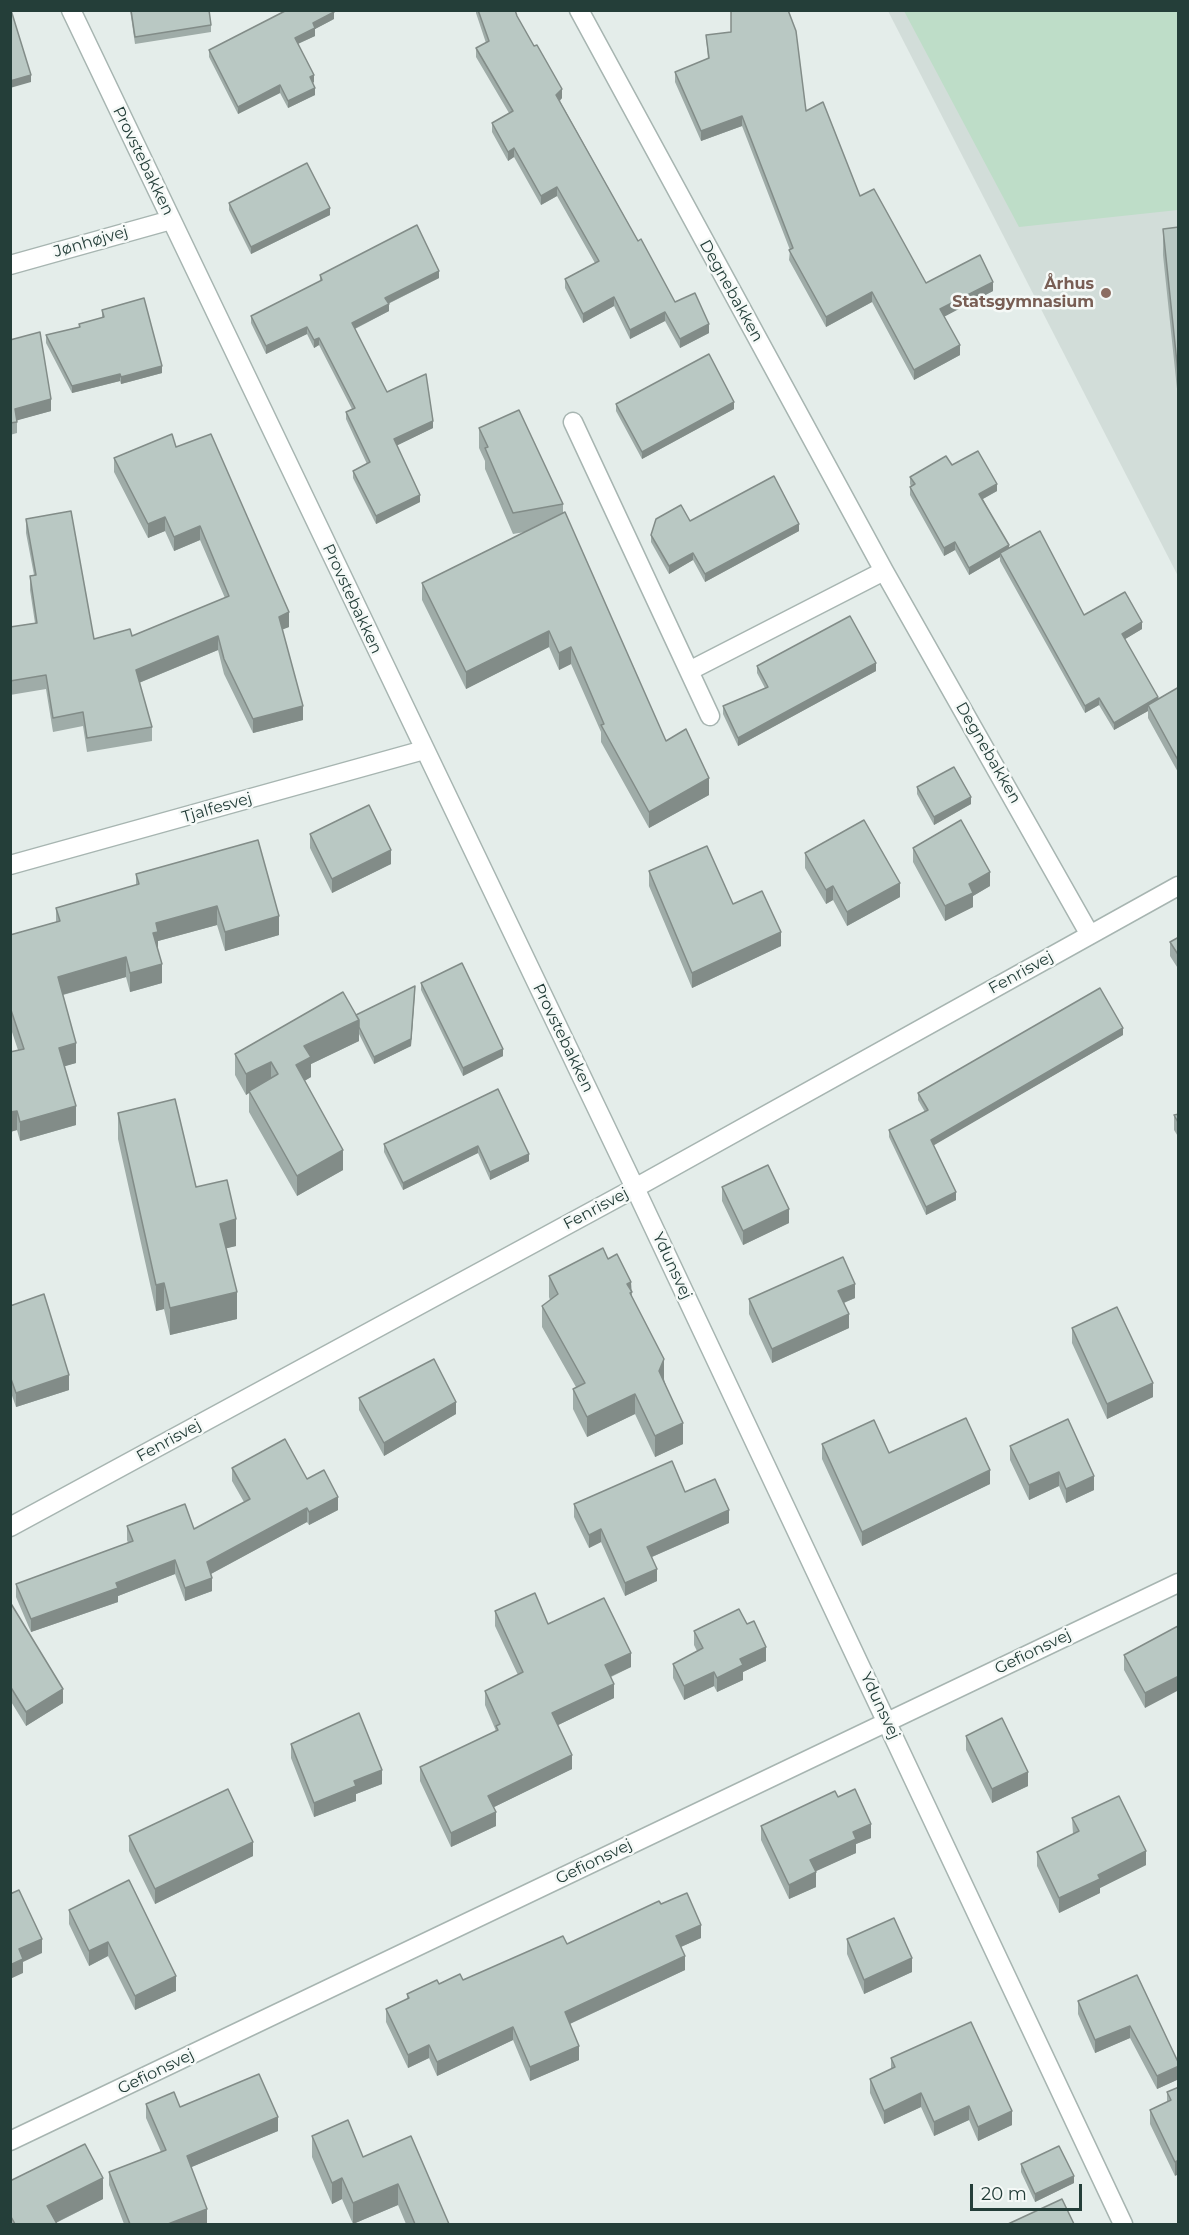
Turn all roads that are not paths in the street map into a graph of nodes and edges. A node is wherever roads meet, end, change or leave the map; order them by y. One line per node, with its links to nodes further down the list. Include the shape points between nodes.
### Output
1 (71, 10): 3 (street, Provstebakken)
2 (579, 10): 6 (street, Degnebakken)
3 (171, 220): 4 (street, Jønhøjvej); 9 (street, Provstebakken)
4 (10, 265)
5 (573, 422): 7 (street)
6 (884, 571): 7 (street); 12 (street, Degnebakken)
7 (689, 671): 8 (street)
8 (711, 716)
9 (424, 750): 10 (street, Tjalfesvej); 13 (street, Provstebakken)
10 (10, 865)
11 (1179, 886): 12 (street, Fenrisvej)
12 (1090, 935): 13 (street, Fenrisvej)
13 (635, 1188): 14 (street, Fenrisvej); 16 (street, Ydunsvej)
14 (10, 1527)
15 (1179, 1582): 16 (street, Gefionsvej)
16 (887, 1722): 17 (street, Gefionsvej); 18 (street, Ydunsvej)
17 (10, 2141)
18 (1123, 2224)

